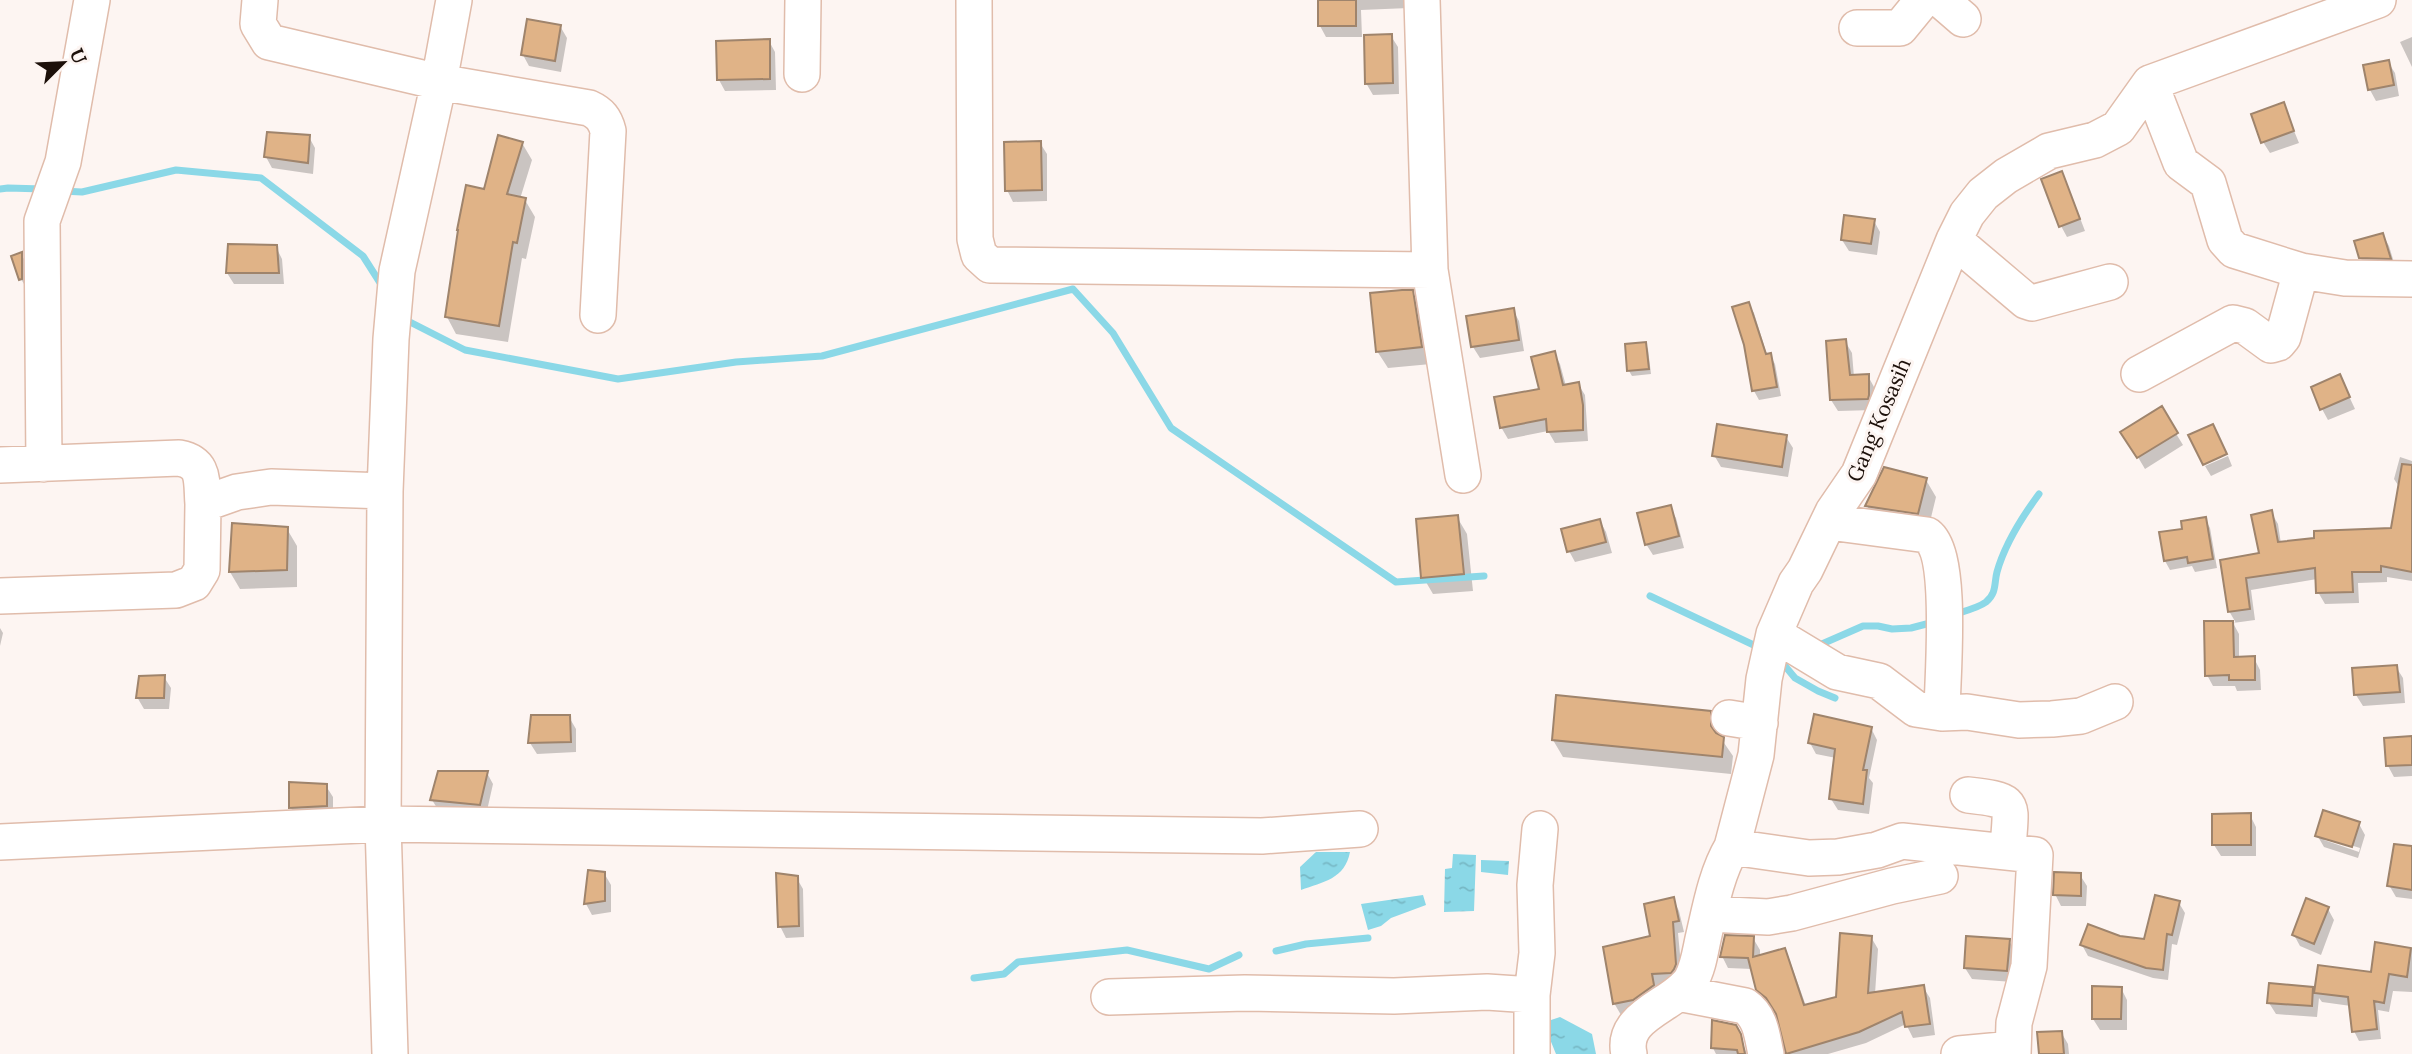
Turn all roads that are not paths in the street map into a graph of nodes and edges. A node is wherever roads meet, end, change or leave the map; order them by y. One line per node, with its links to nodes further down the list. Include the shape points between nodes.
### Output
1 (92, 0): 20 (street, via 58,178 42,221)
2 (260, 0): 11 (street, via 258,24 269,43)
3 (454, 0): 11 (street)
4 (803, 0): 10 (street)
5 (974, 0): 14 (street, via 975,239 979,255 990,265)
6 (1422, 0): 14 (street)
7 (1923, 0): 9 (street, via 1900,28)
8 (2378, 0): 12 (street)
9 (1857, 28)
10 (802, 74)
11 (439, 82): 18 (street, via 589,108 605,120); 23 (street, via 397,271)
12 (2150, 83): 13 (street, Gang Kosasih, via 2118,128 2095,140 2049,151 1983,194); 15 (street, via 2181,163 2208,183 2225,240 2234,250)
13 (1954, 240): 17 (street, via 2032,303); 25 (street, Gang Kosasih, via 1858,474)
14 (1430, 270): 22 (street)
15 (2301, 271): 16 (street, via 2345,278); 19 (street, via 2278,343 2271,345 2233,323)
16 (2412, 279)
17 (2110, 282)
18 (598, 315)
19 (2140, 374)
20 (44, 464): 21 (street); 24 (street, via 188,459 200,471)
21 (0, 465)
22 (1463, 475)
23 (385, 491): 24 (street, via 271,487); 31 (street)
24 (203, 504): 26 (street, via 202,570 186,587)
25 (1829, 522): 27 (street, Gang Kosasih, via 1796,583); 29 (street, via 1927,536 1934,542 1945,618)
26 (0, 596)
27 (1787, 643): 29 (street, via 1837,672 1879,681 1916,709); 35 (street, Gang Kosasih, via 1744,720 1756,755)
28 (2115, 702): 29 (street, via 2081,716 2052,719)
29 (1942, 713)
30 (1968, 795): 36 (street, via 2007,803)
31 (383, 824): 32 (street, via 1262,836); 34 (street); 43 (street)
32 (1360, 829)
33 (1540, 829): 40 (street)
34 (0, 842)
35 (1732, 847): 36 (street, via 1809,858 1877,850 1902,841); 38 (street, Gang Kosasih)
36 (2008, 851): 42 (street, via 2035,856 2029,966 2014,1023)
37 (1940, 876): 38 (street, via 1768,917)
38 (1709, 914): 39 (street, Gang Kosasih, via 1698,965)
39 (1678, 993): 45 (street, Gang Kosasih, via 1654,1007 1634,1028 1628,1040); 46 (street, via 1745,1006 1757,1017)
40 (1532, 995): 41 (street); 44 (street)
41 (1109, 997)
42 (2013, 1051): 47 (street)
43 (390, 1054)
44 (1532, 1054)
45 (1629, 1054)
46 (1766, 1054)
47 (1959, 1054)

